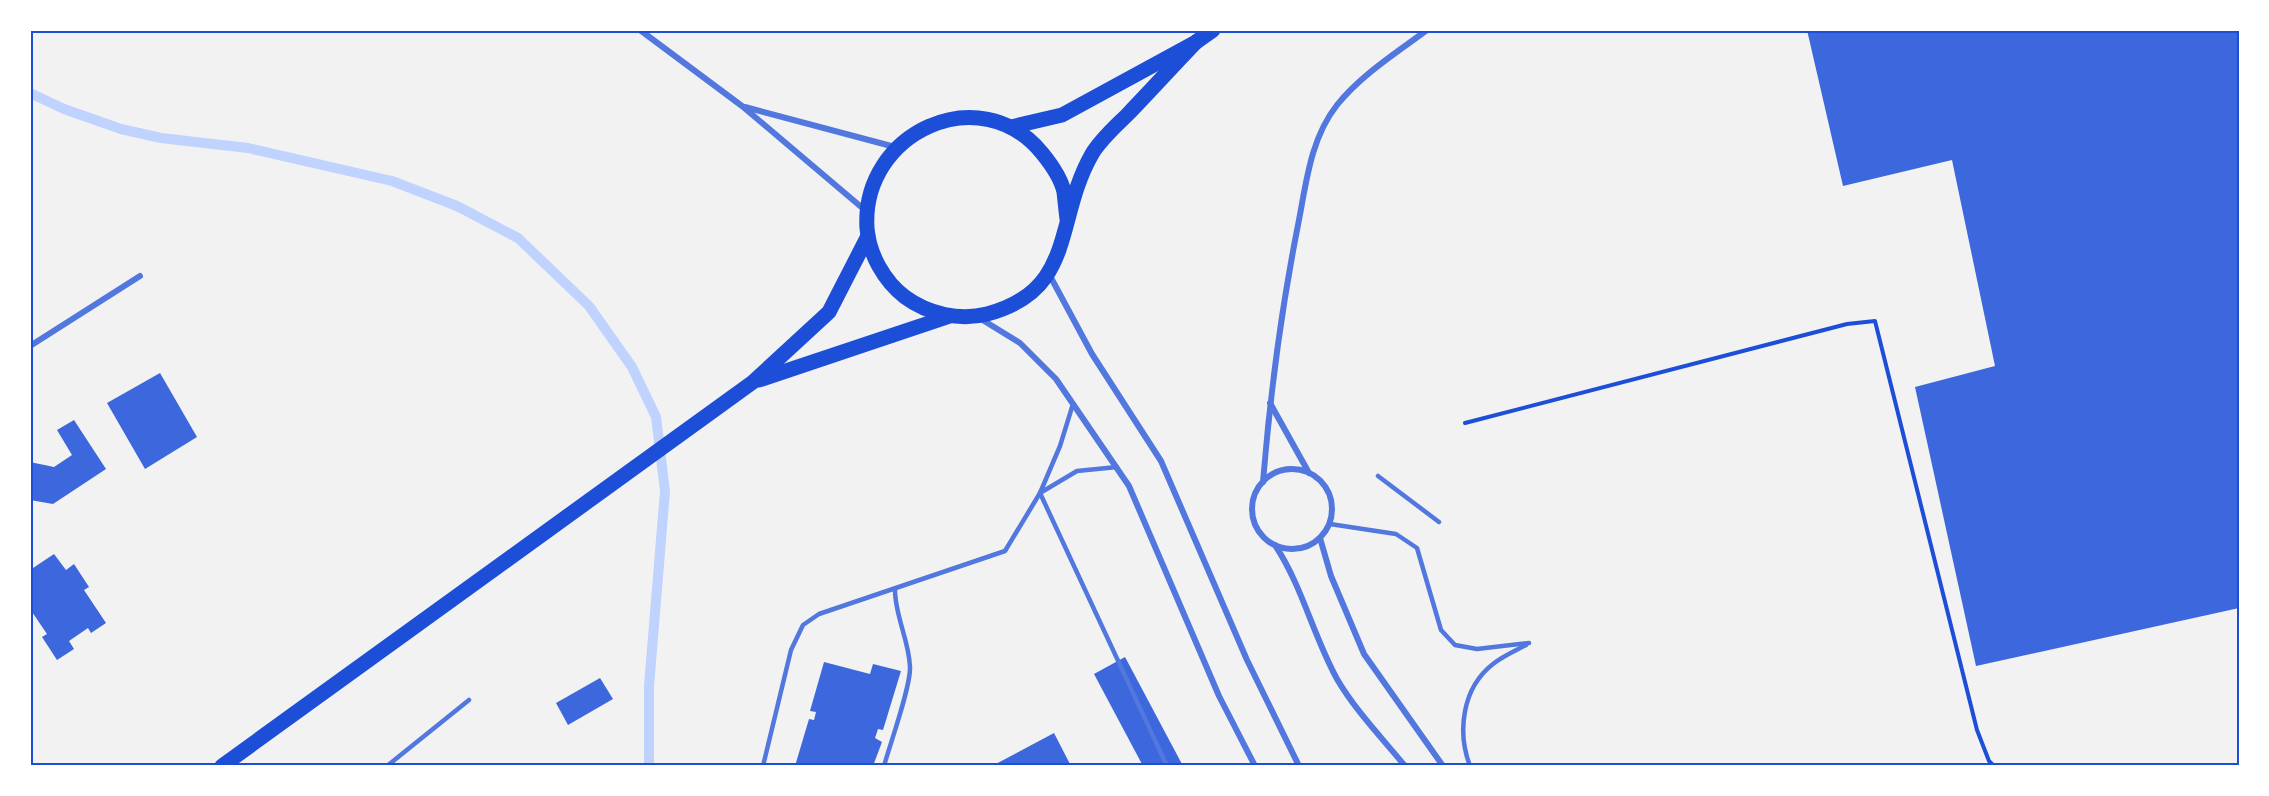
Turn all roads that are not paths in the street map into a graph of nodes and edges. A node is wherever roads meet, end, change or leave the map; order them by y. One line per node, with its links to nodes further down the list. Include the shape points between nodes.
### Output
1 (640, 30): 5 (street)
2 (1213, 30): 4 (main road)
3 (1427, 30): 17 (street, via 1370,72 1336,106 1312,152 1282,303)
4 (1196, 42): 6 (main road, via 1062,115); 9 (main road, via 1092,154)
5 (742, 106): 7 (street); 8 (street)
6 (1011, 127): 7 (main road, via 987,119 962,117 915,132); 9 (main road, via 1034,143 1052,165 1064,191)
7 (895, 147): 8 (main road, via 871,188)
8 (866, 212): 10 (main road)
9 (1066, 219): 11 (main road, via 1062,248)
10 (868, 236): 13 (main road, via 875,259 905,297); 16 (main road, via 829,312)
11 (1049, 274): 14 (main road, via 1020,303); 37 (street, via 1092,354 1161,461 1247,660)
12 (140, 276): 15 (street)
13 (950, 316): 14 (main road); 16 (main road)
14 (978, 317): 18 (street, via 1020,343 1056,379)
15 (30, 346)
16 (753, 382): 31 (main road)
17 (1269, 402): 20 (street); 22 (street)
18 (1073, 404): 19 (street); 23 (lane)
19 (1117, 467): 23 (lane, via 1077,471); 36 (street, via 1129,486 1219,696)
20 (1309, 473): 22 (street, via 1285,470); 25 (street, via 1319,480 1331,500)
21 (1378, 476): 24 (lane)
22 (1263, 482): 27 (street, via 1256,492 1253,517 1257,529)
23 (1040, 493): 28 (lane, via 1005,551); 35 (lane)
24 (1439, 522)
25 (1330, 524): 26 (street); 41 (lane, via 1396,534 1417,548 1441,630 1455,645 1477,649 1529,643 1493,664 1478,680 1463,714 1462,746)
26 (1320, 538): 27 (street, via 1298,549); 40 (street, via 1330,576 1364,654)
27 (1275, 545): 30 (street, via 1292,571 1305,611 1338,681)
28 (895, 590): 33 (lane, via 819,614 803,625 791,650); 34 (lane, via 910,669)
29 (469, 700): 32 (lane)
30 (1390, 747): 38 (street); 39 (street)
31 (222, 766)
32 (387, 766)
33 (763, 766)
34 (884, 766)
35 (1167, 766)
36 (1255, 766)
37 (1299, 766)
38 (1399, 766)
39 (1405, 766)
40 (1443, 766)
41 (1470, 766)

